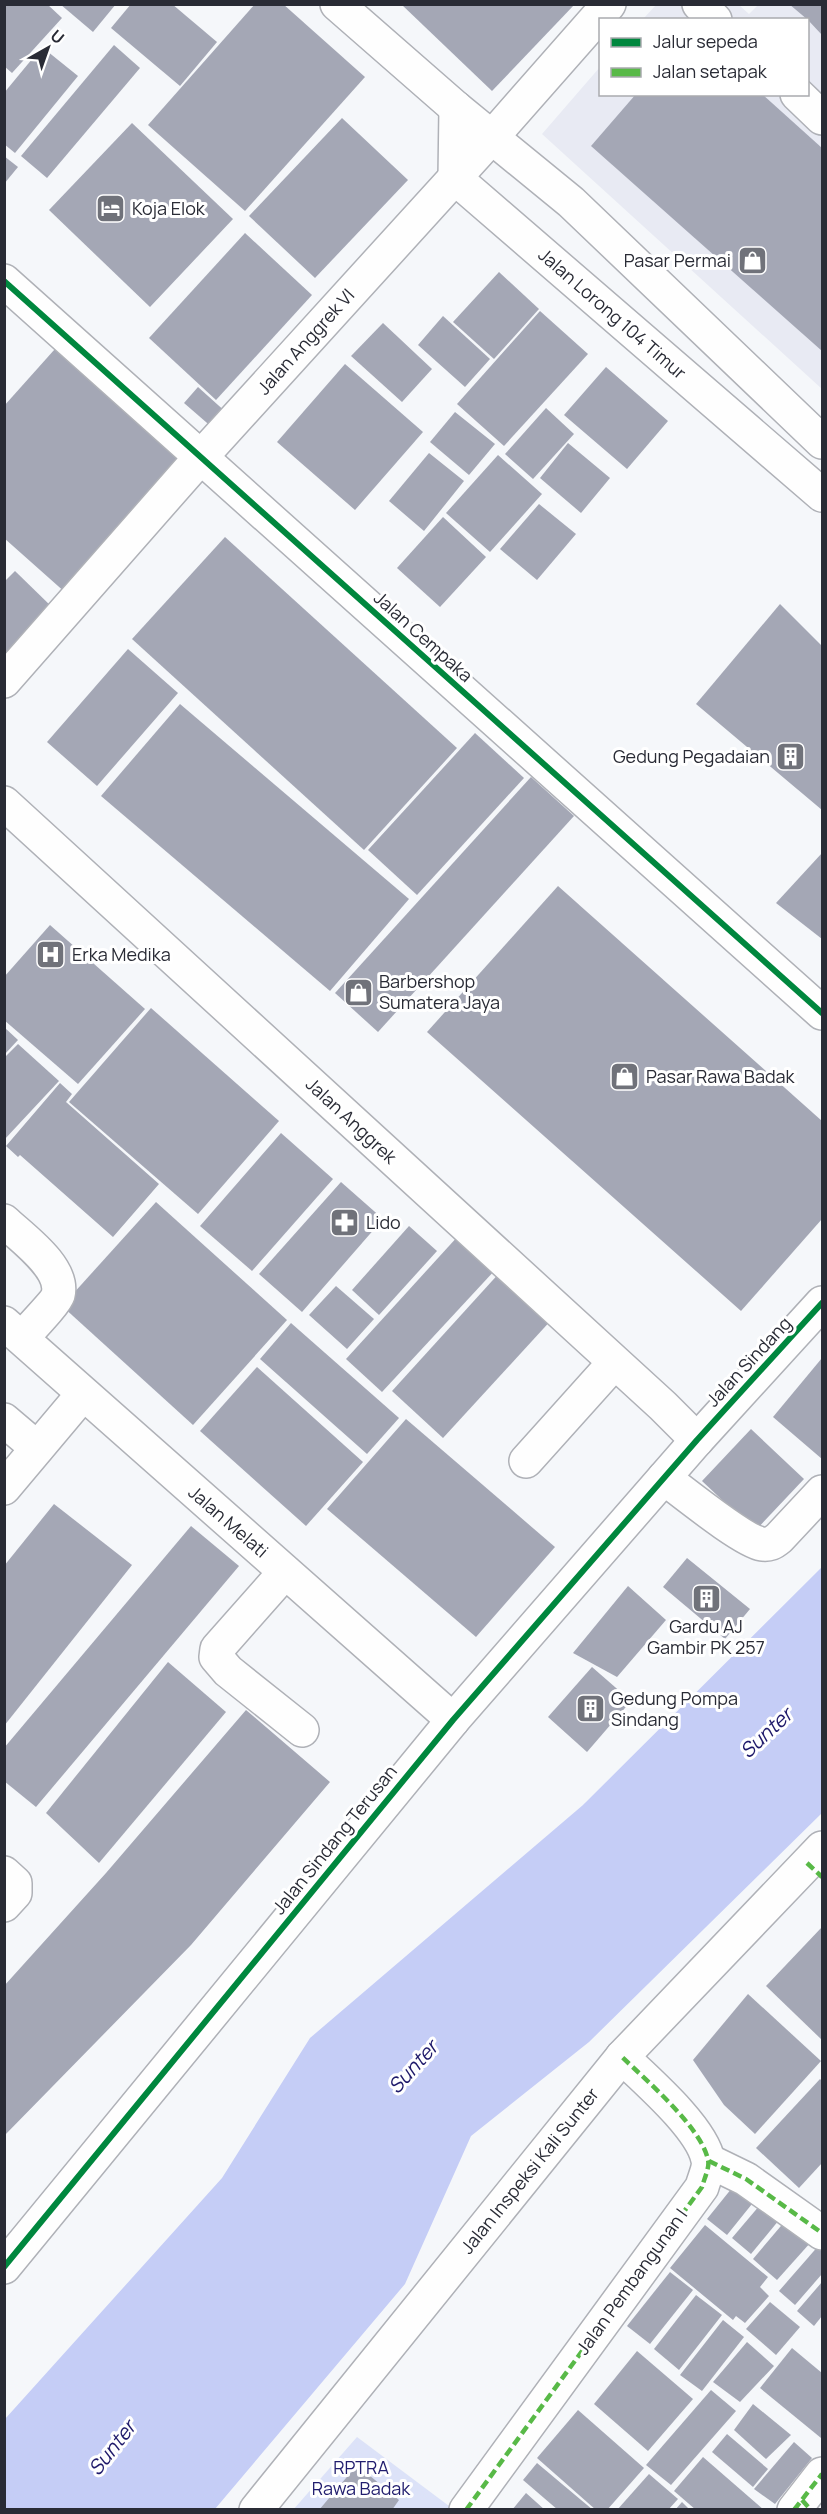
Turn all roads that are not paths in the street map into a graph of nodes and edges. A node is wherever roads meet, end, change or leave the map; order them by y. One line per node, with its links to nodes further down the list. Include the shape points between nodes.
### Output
1 (337, 4): 6 (street)
2 (609, 4): 8 (street, Jalan Anggrek VI)
3 (699, 4): 4 (street)
4 (713, 18)
5 (799, 96): 7 (street)
6 (456, 108): 8 (street); 9 (street)
7 (822, 118)
8 (492, 137): 9 (street, Jalan Anggrek VI); 11 (street, via 571,202)
9 (454, 178): 12 (street, Jalan Anggrek VI); 13 (street, Jalan Lorong 104 Timur)
10 (4, 281): 12 (street, Jalan Cempaka)
11 (822, 442)
12 (200, 458): 14 (street, Jalan Anggrek VI); 16 (street, Jalan Cempaka)
13 (822, 495)
14 (4, 681)
15 (4, 803): 20 (street, Jalan Anggrek)
16 (822, 1013)
17 (4, 1221): 19 (street, via 54,1268 59,1285 58,1296)
18 (822, 1303): 23 (street, Jalan Sindang)
19 (13, 1331): 21 (street, Jalan Melati)
20 (614, 1363): 23 (street, Jalan Anggrek); 25 (street)
21 (83, 1394): 24 (street); 29 (street, Jalan Melati)
22 (4, 1420): 24 (street)
23 (697, 1440): 26 (street, Jalan Sindang Terusan)
24 (37, 1448): 27 (street)
25 (526, 1461)
26 (664, 1478): 28 (street, via 747,1538 765,1545 779,1538); 30 (street, Jalan Sindang Terusan)
27 (4, 1488)
28 (822, 1492)
29 (285, 1572): 30 (street, Jalan Melati); 31 (street, via 217,1649 216,1657)
30 (453, 1720): 38 (street, Jalan Sindang Terusan)
31 (302, 1730)
32 (817, 1863): 35 (street, Jalan Inspeksi Kali Sunter)
33 (4, 1873): 34 (street, via 15,1882 15,1893)
34 (4, 1905)
35 (622, 2057): 36 (street, via 684,2118); 41 (street, Jalan Inspeksi Kali Sunter)
36 (709, 2161): 37 (street, via 746,2179); 42 (street, Jalan Pembangunan I, via 702,2187)
37 (822, 2233)
38 (4, 2267)
39 (822, 2474): 40 (street)
40 (803, 2506)
41 (256, 2510)
42 (466, 2510)

